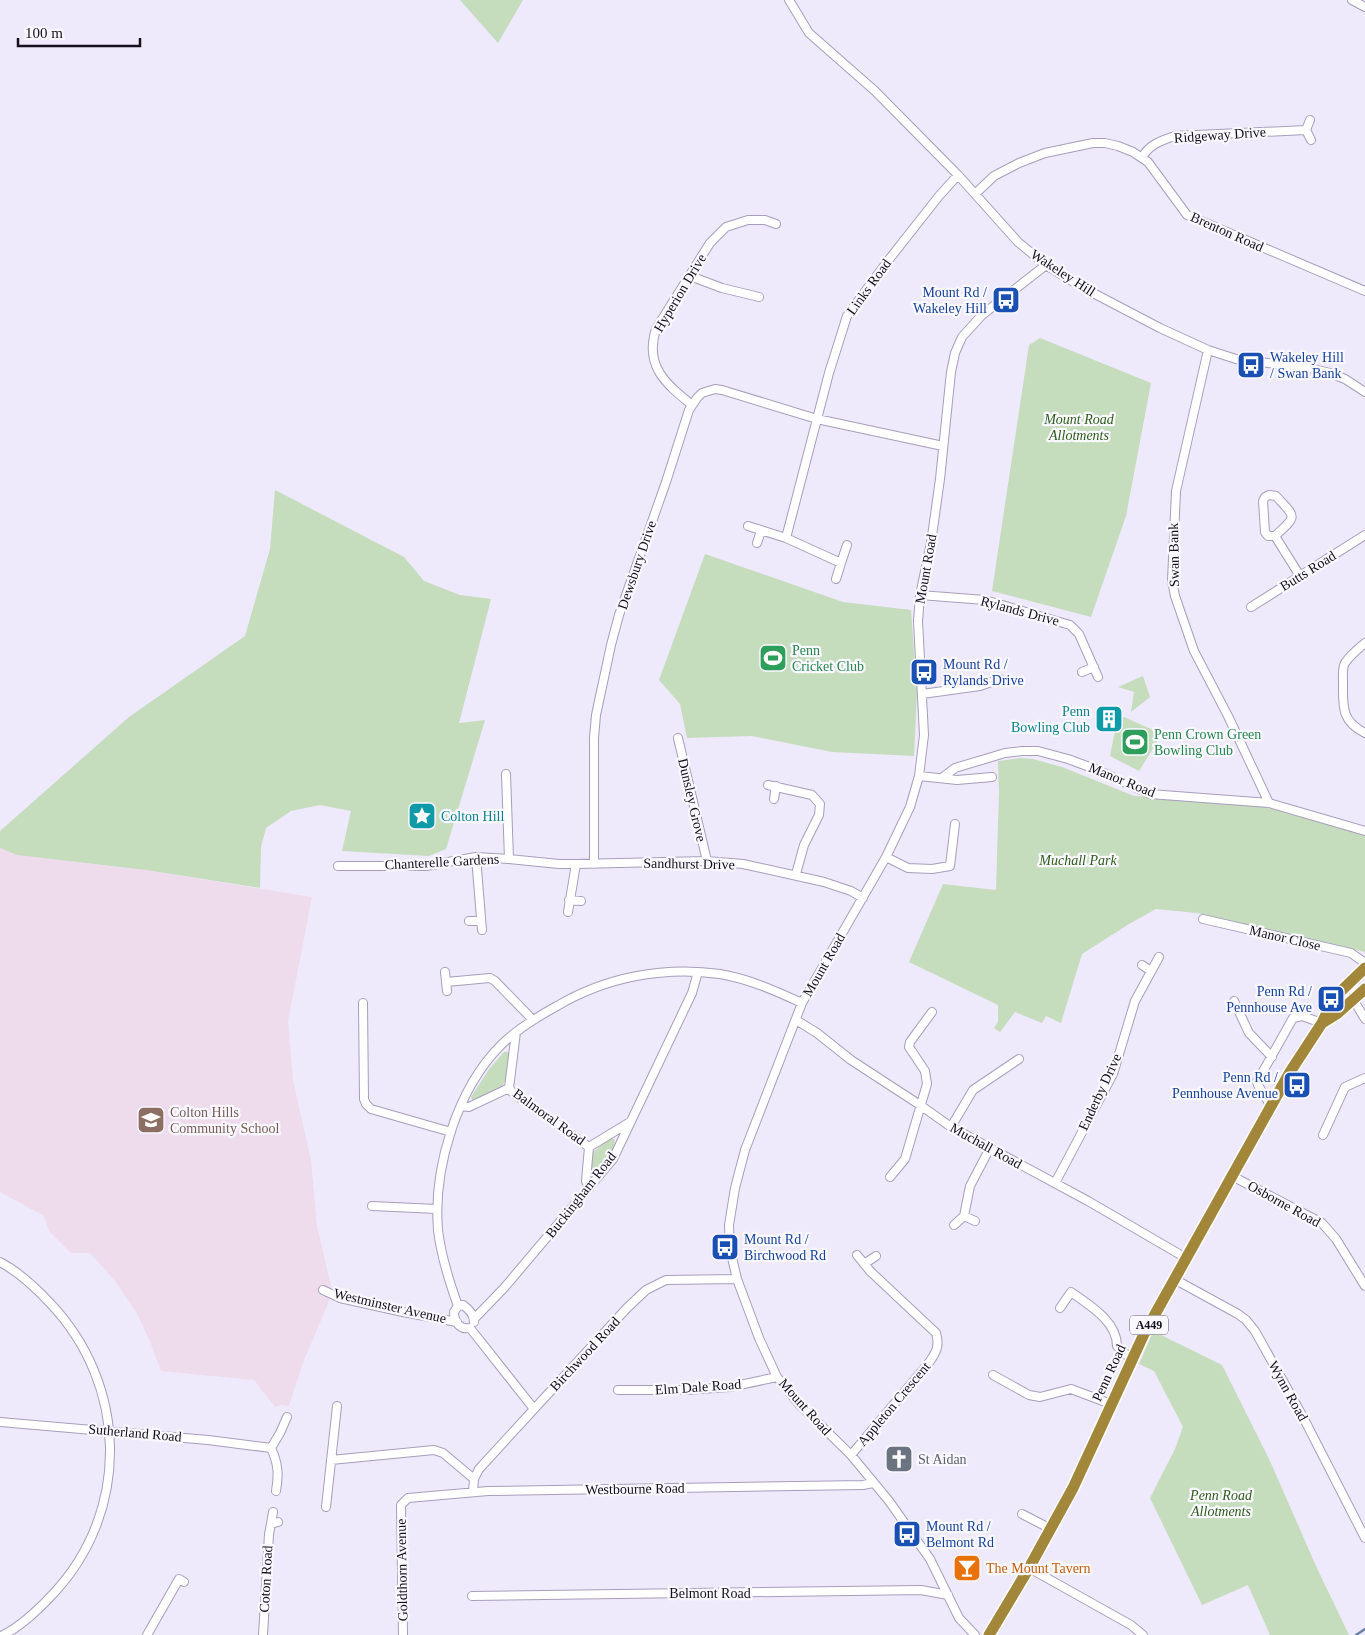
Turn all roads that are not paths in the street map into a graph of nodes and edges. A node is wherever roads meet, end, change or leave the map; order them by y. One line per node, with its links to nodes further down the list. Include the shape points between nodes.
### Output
1 (789, 0): 8 (street, Wakeley Hill, via 809,33 875,92)
2 (1352, 0): 3 (street)
3 (1365, 7)
4 (1310, 120): 5 (street)
5 (1306, 130): 6 (street); 7 (street, Ridgeway Drive, via 1175,136 1145,151)
6 (1311, 140)
7 (1142, 158): 9 (street, Brenton Road, via 1105,143 1074,146 1019,163 994,176); 13 (street, Brenton Road, via 1187,215)
8 (958, 175): 9 (street, Wakeley Hill); 18 (street, Links Road, via 855,303 848,316)
9 (975, 194): 11 (street, Wakeley Hill, via 1018,242)
10 (776, 224): 12 (street, Hyperion Drive, via 748,220 726,227 710,243)
11 (1046, 264): 15 (street, Wakeley Hill, via 1086,289); 19 (street, Mount Road, via 982,315 962,337 951,372)
12 (690, 276): 14 (street); 17 (street, Hyperion Drive, via 656,329 653,350 664,381)
13 (1365, 291)
14 (759, 297)
15 (1208, 350): 16 (street, Wakeley Hill, via 1236,359 1309,368 1345,380); 47 (street, Swan Bank, via 1176,490 1172,581 1194,651)
16 (1365, 392)
17 (692, 405): 18 (street, via 702,393 715,389); 55 (street, Dewsbury Drive, via 619,615 600,693 594,738)
18 (817, 419): 19 (street); 24 (street, Links Road)
19 (943, 446): 30 (street, Mount Road, via 932,543)
20 (748, 526): 21 (street)
21 (761, 531): 24 (street); 25 (street)
22 (1365, 535): 28 (street, Butts Road)
23 (1275, 536): 23 (street, via 1268,536 1264,527 1263,501 1269,495 1276,496 1293,518); 28 (street)
24 (786, 538): 27 (street)
25 (757, 543)
26 (847, 545): 27 (street)
27 (842, 563): 29 (street)
28 (1300, 576): 31 (street, Butts Road)
29 (836, 580)
30 (920, 596): 33 (street, Rylands Drive, via 985,600 1070,625 1080,634); 37 (street, Mount Road, via 918,621)
31 (1250, 607)
32 (1365, 643): 38 (street, via 1344,666 1343,693 1347,718)
33 (1094, 667): 34 (street); 35 (street, Rylands Drive)
34 (1082, 672)
35 (1098, 677)
36 (1000, 680): 37 (street)
37 (922, 694): 42 (street, Mount Road, via 924,735)
38 (1365, 733)
39 (678, 738): 53 (street, Dunsley Grove)
40 (969, 763): 44 (street, Manor Road); 45 (street); 47 (street, Manor Road, via 1005,753 1038,752 1095,769 1150,794)
41 (506, 774): 52 (street)
42 (919, 776): 44 (street); 50 (street, Mount Road, via 910,807)
43 (992, 777): 45 (street)
44 (942, 778): 45 (street)
45 (971, 779)
46 (774, 799): 57 (street, via 772,786 812,795 820,804 819,815 804,845)
47 (1270, 803): 49 (street, Manor Road)
48 (955, 824): 50 (street, via 950,866 908,868)
49 (1365, 831)
50 (886, 857): 58 (street, Mount Road)
51 (476, 858): 52 (street, Chanterelle Gardens); 56 (street, Chanterelle Gardens, via 426,866); 64 (street)
52 (509, 859): 54 (street, Chanterelle Gardens)
53 (707, 861): 55 (street, Sandhurst Drive); 57 (street, Sandhurst Drive)
54 (576, 864): 55 (street, Sandhurst Drive); 59 (street)
55 (594, 864)
56 (338, 866)
57 (796, 874): 58 (street, Sandhurst Drive, via 837,886)
58 (863, 898): 80 (street, Mount Road)
59 (569, 900): 60 (street); 61 (street)
60 (581, 901)
61 (568, 912)
62 (1203, 920): 67 (street, Manor Close, via 1351,953)
63 (469, 921): 64 (street)
64 (481, 921): 65 (street)
65 (482, 930)
66 (1159, 957): 70 (street, Enderby Drive)
67 (1365, 963)
68 (1142, 965): 70 (street)
69 (1365, 968): 76 (highway, Penn Road / A449)
70 (1151, 971): 102 (street, Enderby Drive, via 1135,1001 1112,1074)
71 (444, 972): 73 (street)
72 (698, 972): 80 (street, via 756,983); 83 (street, via 634,976 607,982 570,998); 94 (street, Buckingham Road, via 692,993)
73 (446, 982): 75 (street); 83 (street, via 490,978)
74 (1365, 989): 78 (highway, Penn Road / A449)
75 (447, 991)
76 (1340, 992): 78 (street); 85 (highway, Penn Road / A449)
77 (1234, 1001): 87 (street, via 1249,1033)
78 (1352, 1001): 82 (street); 85 (highway, Penn Road / A449)
79 (363, 1003): 96 (street, via 366,1104 371,1109)
80 (802, 1003): 84 (street, Mount Road)
81 (932, 1012): 91 (street, via 909,1047 925,1071 927,1084)
82 (1365, 1019)
83 (533, 1020): 86 (street)
84 (796, 1020): 91 (street, Muchall Road); 114 (street, Mount Road, via 748,1142 735,1188 729,1238)
85 (1322, 1023): 87 (street, via 1302,1016 1293,1018); 93 (highway, Penn Road / A449)
86 (516, 1032): 90 (street, Balmoral Road); 92 (street, via 483,1065)
87 (1272, 1057): 93 (street, via 1257,1082)
88 (1020, 1059): 95 (street, via 973,1090)
89 (1365, 1078): 97 (street, via 1346,1087)
90 (509, 1088): 92 (street, Balmoral Road, via 469,1107); 98 (street, Balmoral Road)
91 (920, 1105): 95 (street, Muchall Road); 101 (street, via 904,1159)
92 (461, 1106): 96 (street)
93 (1271, 1106): 100 (highway, Penn Road / A449)
94 (630, 1122): 98 (street, Balmoral Road); 103 (street, Buckingham Road, via 612,1159)
95 (951, 1127): 99 (street, Muchall Road)
96 (450, 1132): 105 (street, via 440,1175)
97 (1323, 1135)
98 (589, 1147): 103 (street, Balmoral Road, via 586,1181)
99 (990, 1148): 102 (street, Muchall Road); 106 (street, via 970,1186)
100 (1232, 1176): 111 (highway, Penn Road / A449); 116 (street, Osborne Road, via 1322,1223)
101 (890, 1177)
102 (1055, 1183): 111 (street, Muchall Road)
103 (589, 1188): 120 (street, Buckingham Road, via 504,1288)
104 (372, 1206): 105 (street)
105 (437, 1209): 118 (street, via 445,1271)
106 (964, 1216): 107 (street); 108 (street)
107 (974, 1221)
108 (954, 1225)
109 (857, 1255): 113 (street, Appleton Crescent)
110 (876, 1256): 113 (street)
111 (1186, 1258): 115 (highway, Penn Road / A449)
112 (0, 1262): 132 (street, via 37,1289 74,1332 94,1369)
113 (864, 1264): 134 (street, Appleton Crescent, via 936,1333 939,1343 928,1364)
114 (737, 1279): 125 (street, Mount Road); 129 (street, Birchwood Road, via 666,1280 646,1290)
115 (1174, 1279): 123 (highway, Penn Road / A449); 145 (street, Wynn Road, via 1238,1314 1255,1331)
116 (1365, 1286)
117 (323, 1290): 121 (street, Westminster Avenue, via 340,1298)
118 (458, 1306): 120 (street, via 463,1305); 121 (street, via 454,1312)
119 (1060, 1308): 123 (street, via 1071,1292 1091,1306 1112,1326 1117,1346)
120 (474, 1318): 122 (street)
121 (457, 1322): 122 (street, via 460,1327)
122 (470, 1328): 129 (street)
123 (1132, 1360): 127 (highway, Penn Road / A449)
124 (993, 1374): 127 (street, via 1029,1395 1040,1396 1071,1389)
125 (777, 1377): 126 (street, Elm Dale Road, via 721,1388); 134 (street, Mount Road, via 799,1404)
126 (618, 1390)
127 (1111, 1404): 144 (highway, Penn Road / A449)
128 (337, 1406): 135 (street)
129 (534, 1409): 136 (street, Birchwood Road, via 479,1469)
130 (287, 1417): 133 (street)
131 (0, 1422): 132 (street, Sutherland Road)
132 (109, 1431): 133 (street, Sutherland Road); 150 (street, via 107,1490 91,1541 68,1579 22,1623)
133 (271, 1448): 138 (street, via 278,1465)
134 (851, 1455): 137 (street, Mount Road)
135 (331, 1460): 136 (street, via 434,1450 443,1453); 141 (street)
136 (474, 1479): 139 (street)
137 (873, 1483): 139 (street, Westbourne Road); 148 (street, Mount Road, via 930,1559)
138 (276, 1491)
139 (473, 1492): 140 (street, Westbourne Road, via 408,1498)
140 (401, 1505): 153 (street, Goldthorn Avenue)
141 (326, 1507)
142 (273, 1512): 152 (street, Coton Road, via 275,1523 269,1534)
143 (1022, 1514): 144 (street)
144 (1050, 1529): 146 (highway, Penn Road / A449)
145 (1365, 1538)
146 (1030, 1568): 155 (highway, Penn Road / A449); 156 (street)
147 (179, 1579): 151 (street)
148 (948, 1594): 149 (street, Belmont Road, via 921,1590); 154 (street, Mount Road, via 959,1618)
149 (472, 1596)
150 (3, 1635)
151 (148, 1635)
152 (263, 1635)
153 (403, 1635)
154 (975, 1635)
155 (989, 1635)
156 (1143, 1635)

